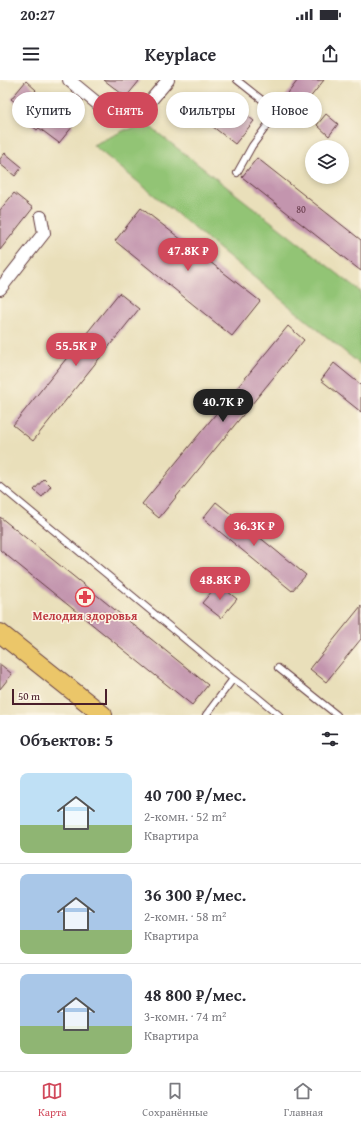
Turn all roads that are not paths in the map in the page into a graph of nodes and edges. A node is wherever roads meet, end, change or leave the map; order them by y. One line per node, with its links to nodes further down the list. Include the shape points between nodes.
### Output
1 (69, 80): 2 (street, via 103,108 130,115 152,99)
2 (168, 80)
3 (237, 80): 4 (lane, via 266,103 269,123)
4 (237, 172)
5 (41, 217): 6 (street, via 44,233)
6 (0, 289)
7 (0, 486): 10 (lane)
8 (0, 633): 11 (main road)
9 (278, 668): 14 (lane)
10 (233, 679): 12 (lane); 13 (lane)
11 (104, 715)
12 (206, 715)
13 (279, 715)
14 (337, 715)

